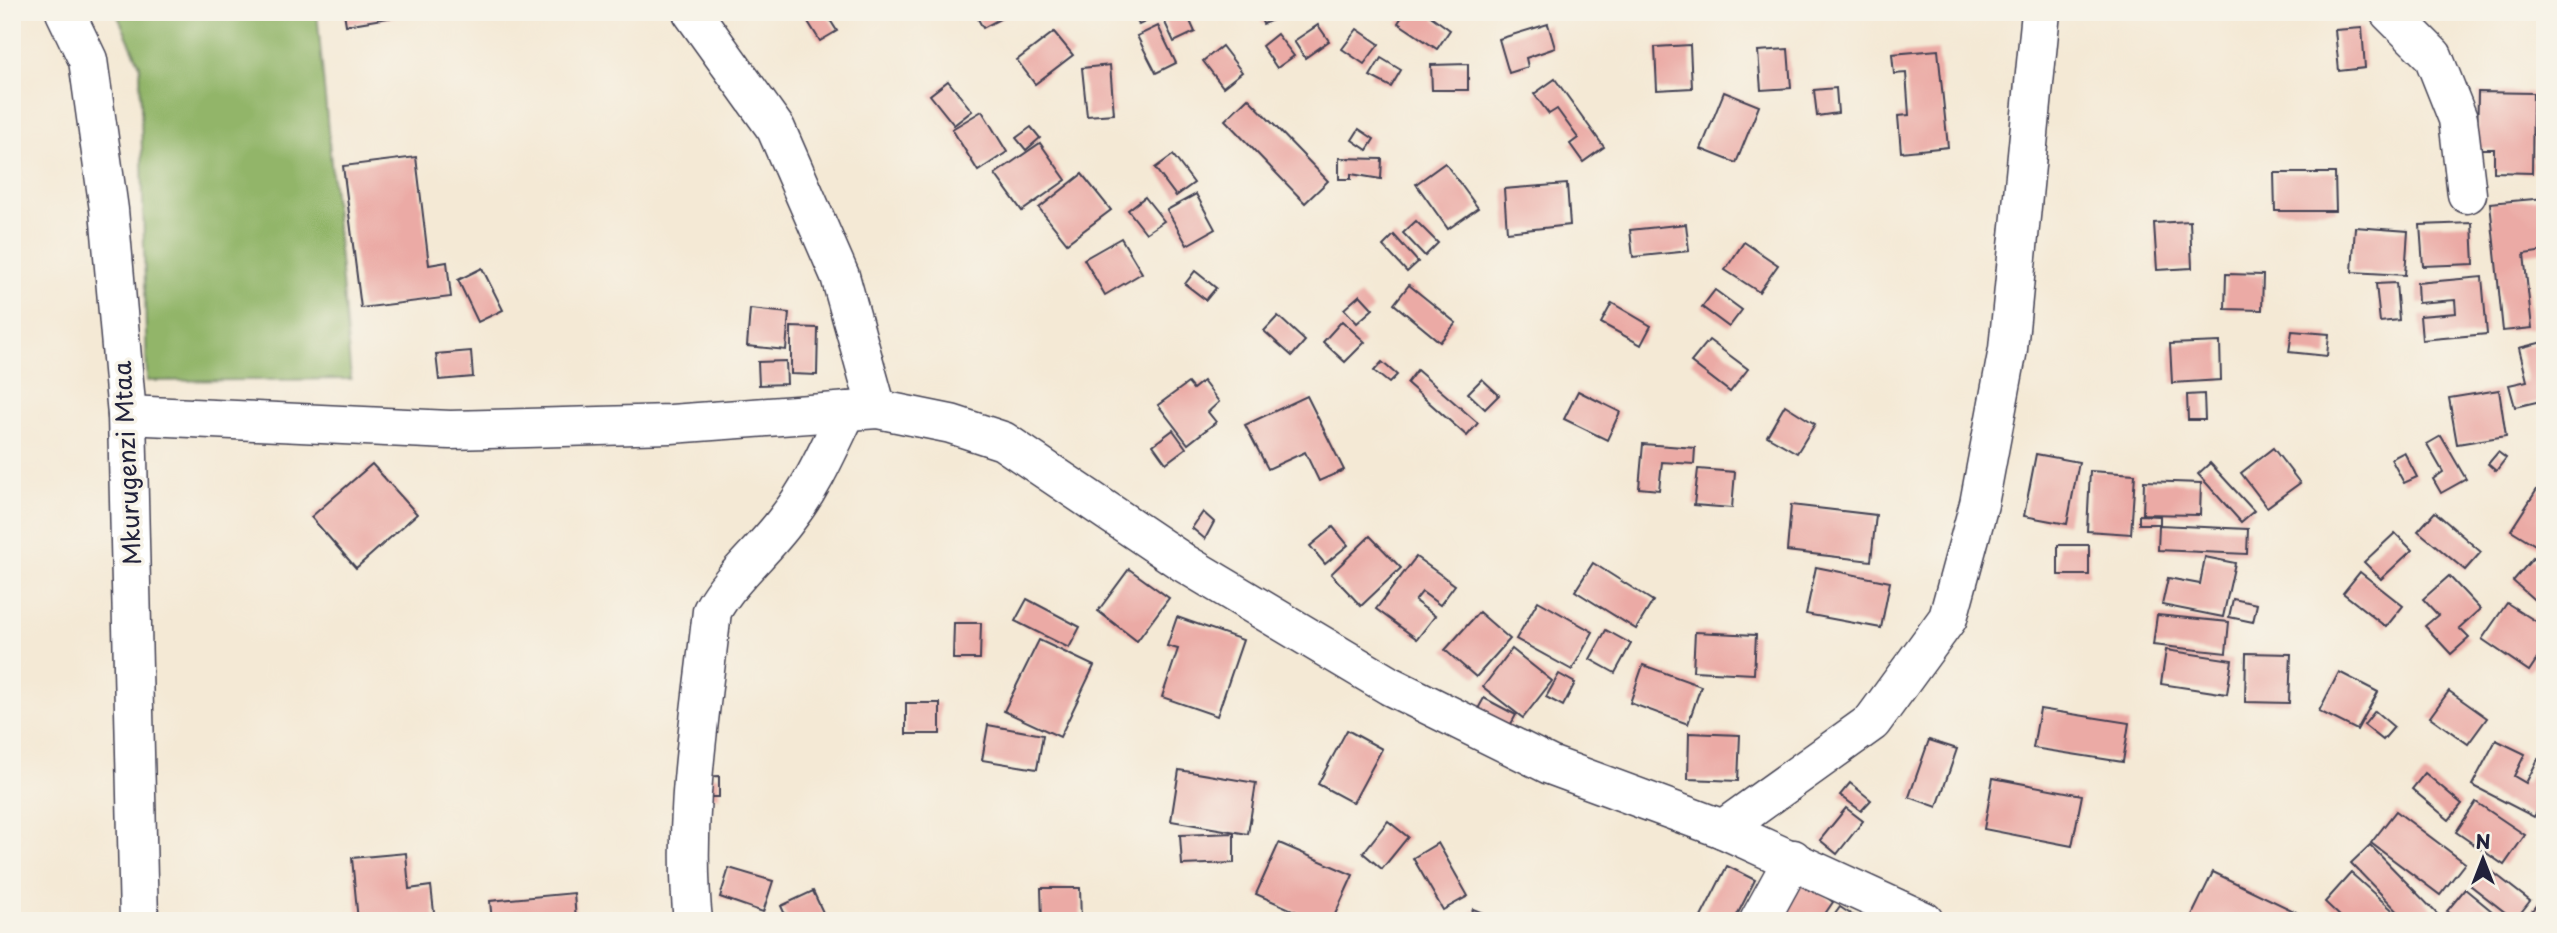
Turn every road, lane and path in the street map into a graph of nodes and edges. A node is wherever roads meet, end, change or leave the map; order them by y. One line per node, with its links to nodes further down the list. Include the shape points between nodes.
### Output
1 (65, 12): 7 (street, Mkurugenzi Mtaa, via 88,60 109,209)
2 (692, 12): 6 (street, via 776,129 840,276)
3 (2389, 12): 5 (street, via 2433,56 2458,119)
4 (2041, 13): 8 (street, via 2008,349 1979,504 1948,618 1872,722)
5 (2467, 194)
6 (862, 410): 7 (street, via 671,425 450,430); 8 (street, via 951,425 1003,441 1184,563 1390,685 1550,765); 11 (street, via 788,519 722,593 712,611 693,780 689,878)
7 (127, 415): 10 (street, Mkurugenzi Mtaa)
8 (1724, 829): 9 (street)
9 (1793, 859): 12 (street); 13 (street)
10 (139, 921)
11 (693, 921)
12 (1759, 921)
13 (1924, 921)

